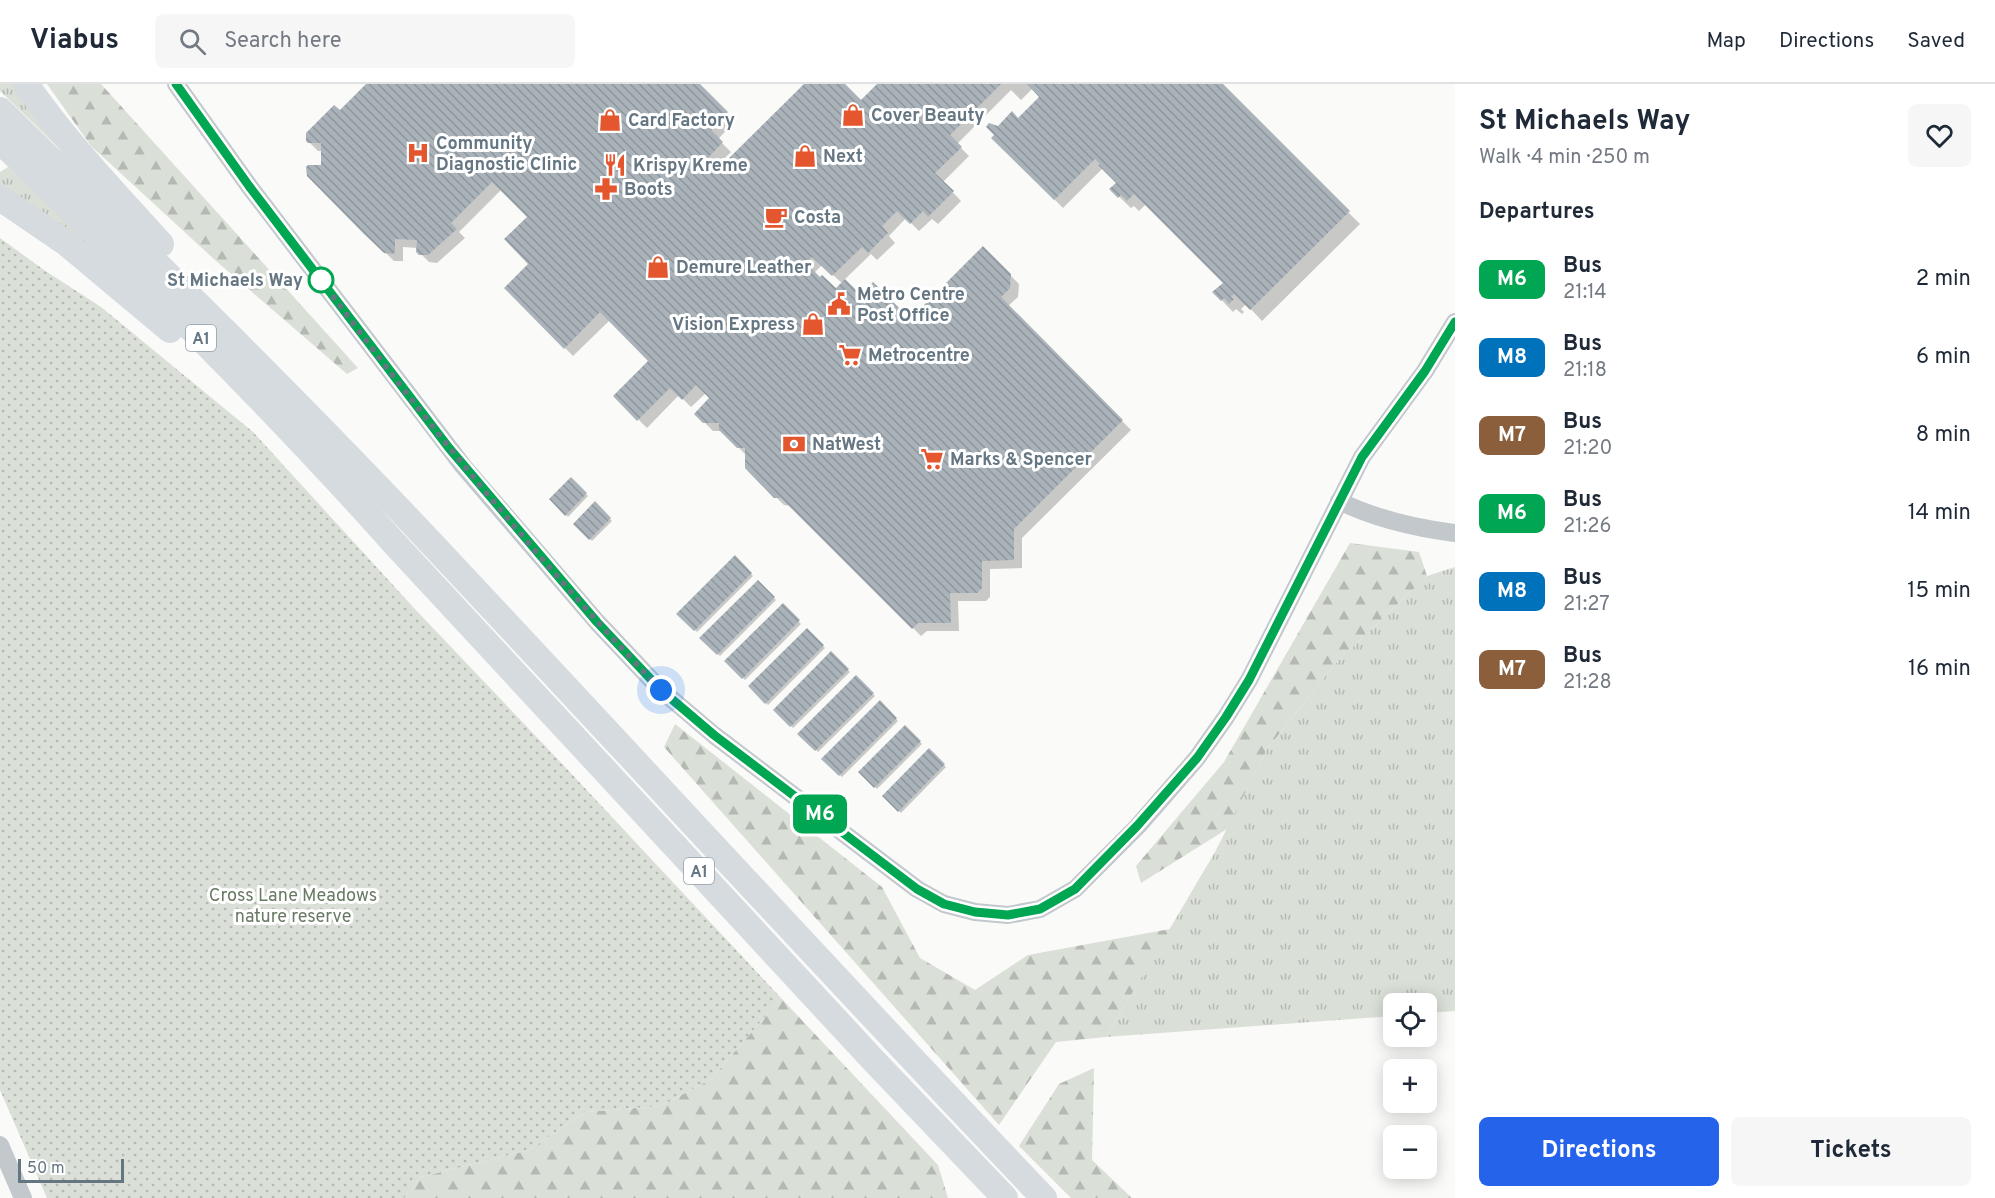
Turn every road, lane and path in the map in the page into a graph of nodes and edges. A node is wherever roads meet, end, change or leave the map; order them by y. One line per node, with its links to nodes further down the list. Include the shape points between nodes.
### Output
1 (26, 84): 7 (highway, via 81,156 272,364)
2 (176, 84): 8 (street, via 449,448 597,622 661,690 714,735 917,889 944,904 1008,915 1040,909 1075,889 1137,826 1197,758 1243,689)
3 (0, 110): 7 (highway, A1, via 172,276)
4 (0, 141): 10 (highway, A1, via 214,352)
5 (0, 198): 10 (highway, via 66,243 174,334 323,486)
6 (1455, 322): 8 (street, via 1425,371 1362,457)
7 (364, 473): 14 (highway, A1)
8 (1339, 501): 9 (street, via 1400,524)
9 (1455, 533)
10 (394, 543): 13 (highway, A1)
11 (0, 1145): 12 (street)
12 (23, 1198)
13 (1005, 1198)
14 (1044, 1198)

